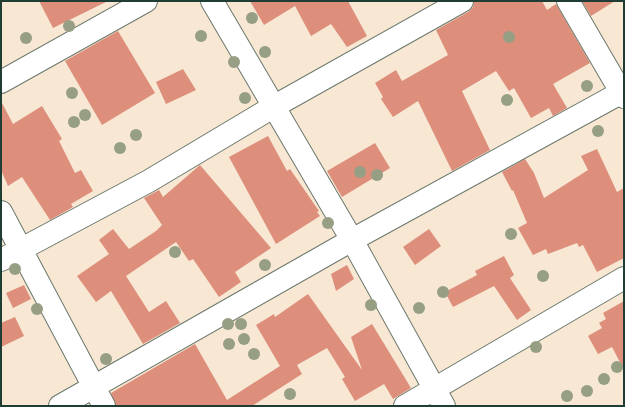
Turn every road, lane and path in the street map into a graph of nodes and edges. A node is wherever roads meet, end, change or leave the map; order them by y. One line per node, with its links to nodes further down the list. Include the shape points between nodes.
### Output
1 (146, 1): 5 (street)
2 (212, 1): 7 (street)
3 (462, 1): 7 (street)
4 (568, 1): 6 (street)
5 (1, 82)
6 (623, 94): 9 (street)
7 (274, 107): 9 (street); 10 (street, via 149,181)
8 (1, 212): 10 (street)
9 (352, 240): 13 (street); 14 (street)
10 (21, 249): 11 (street); 13 (street)
11 (1, 260)
12 (624, 278): 14 (street)
13 (93, 387): 15 (street); 16 (street)
14 (440, 398): 17 (street)
15 (60, 406)
16 (104, 406)
17 (405, 406)

